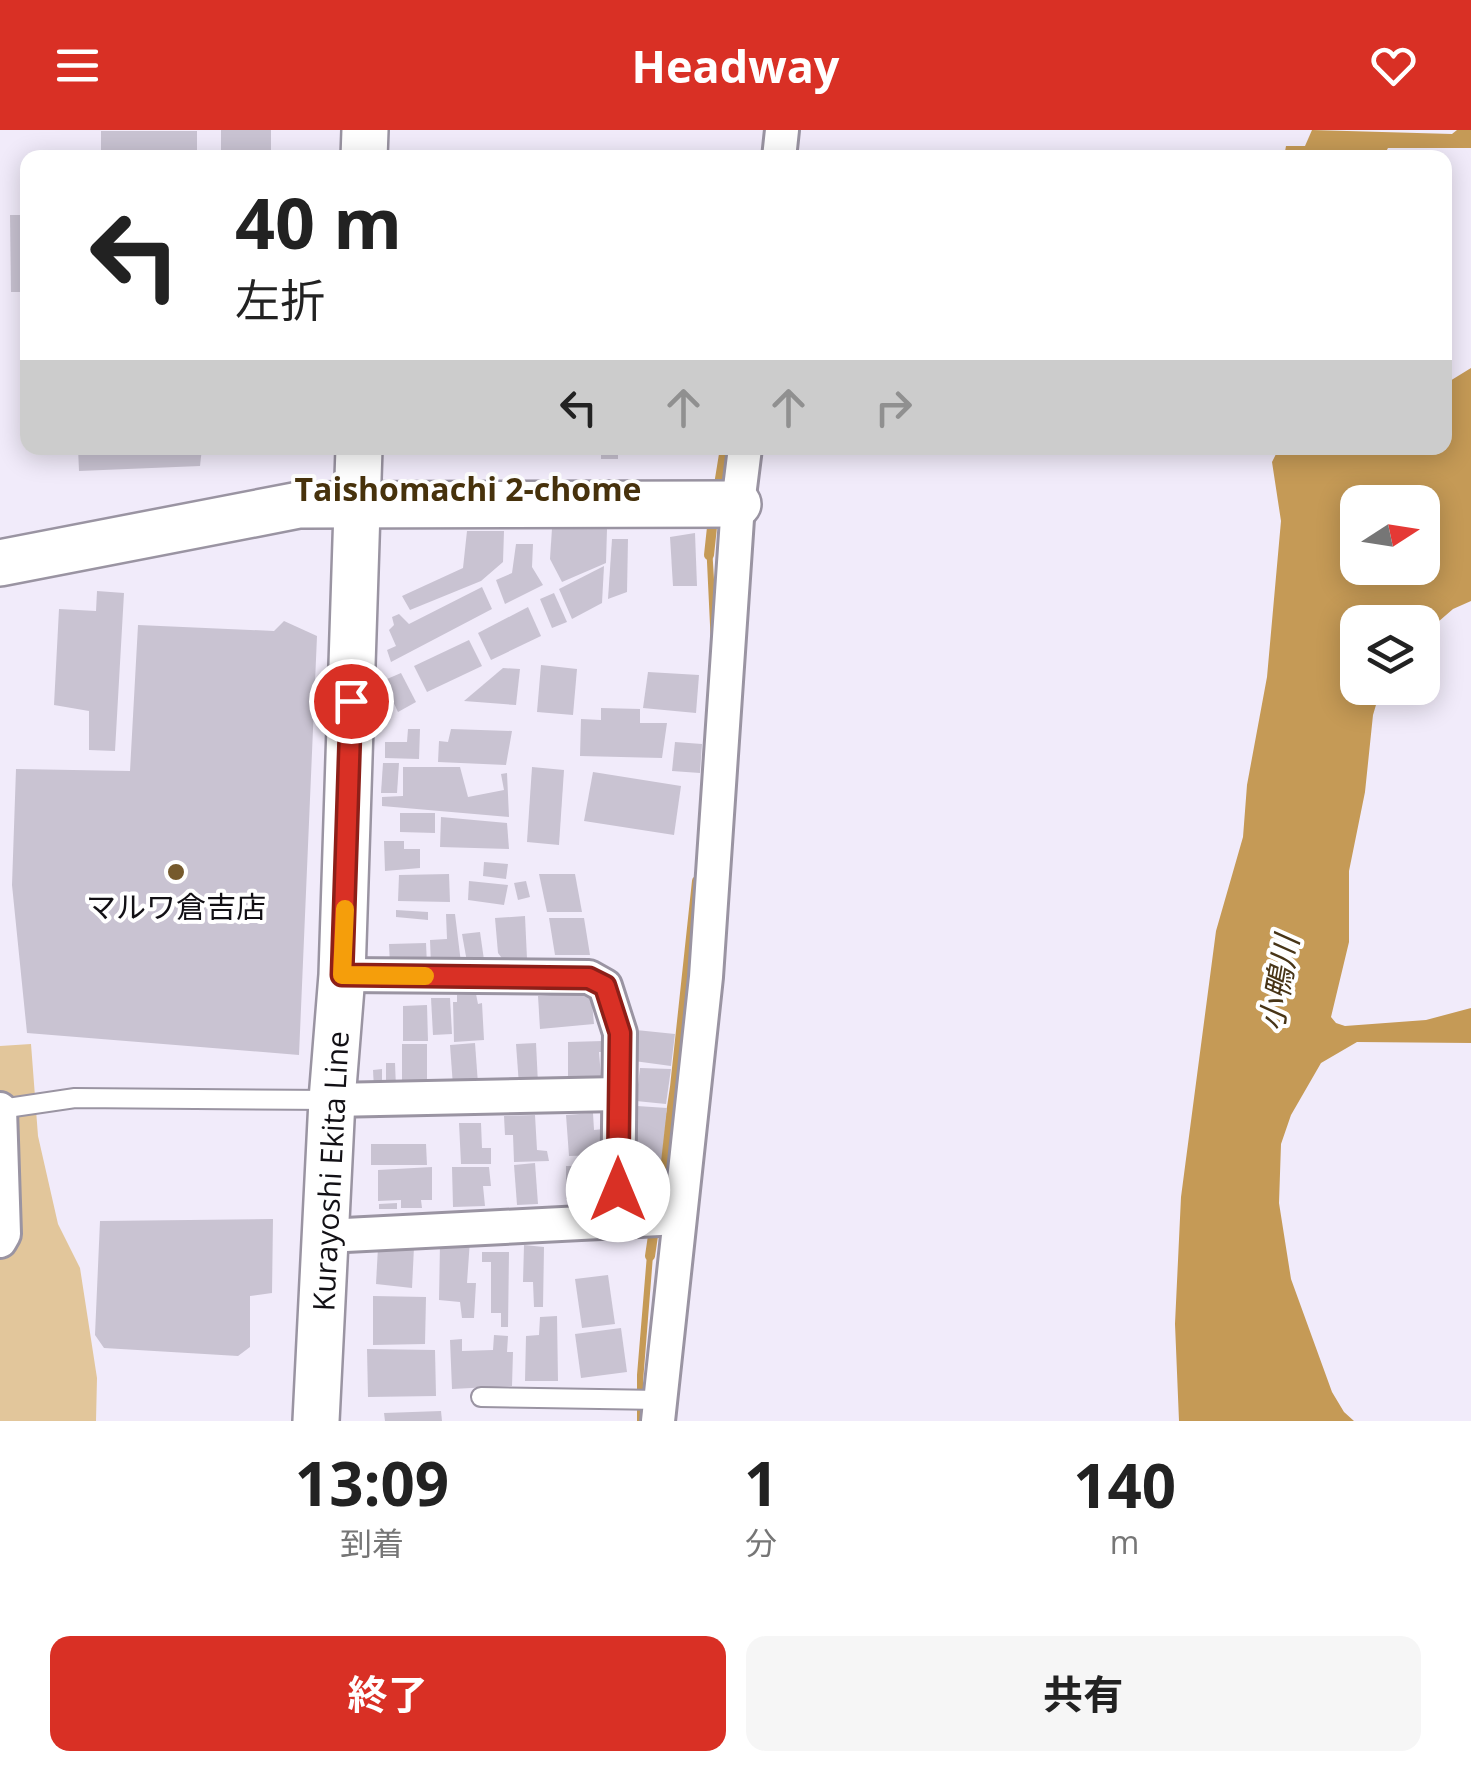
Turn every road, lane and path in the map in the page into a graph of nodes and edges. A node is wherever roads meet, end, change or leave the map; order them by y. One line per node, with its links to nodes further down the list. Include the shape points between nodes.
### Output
1 (359, 455): 3 (main road, Kurayoshi Ekita Line)
2 (744, 455): 4 (street)
3 (358, 504): 4 (main road); 5 (main road, via 299,505); 6 (main road, Kurayoshi Ekita Line)
4 (738, 504): 10 (street, via 706,978)
5 (0, 563)
6 (342, 975): 7 (street, via 589,978 605,986 620,1033); 8 (main road, Kurayoshi Ekita Line)
7 (618, 1094): 8 (street); 11 (street)
8 (332, 1100): 9 (lane, via 75,1098); 12 (main road, Kurayoshi Ekita Line)
9 (0, 1109): 13 (street)
10 (680, 1218): 11 (street); 15 (street)
11 (618, 1222): 12 (street)
12 (326, 1236): 16 (main road, Kurayoshi Ekita Line)
13 (0, 1241)
14 (481, 1398): 15 (lane)
15 (659, 1411)
16 (316, 1421)

